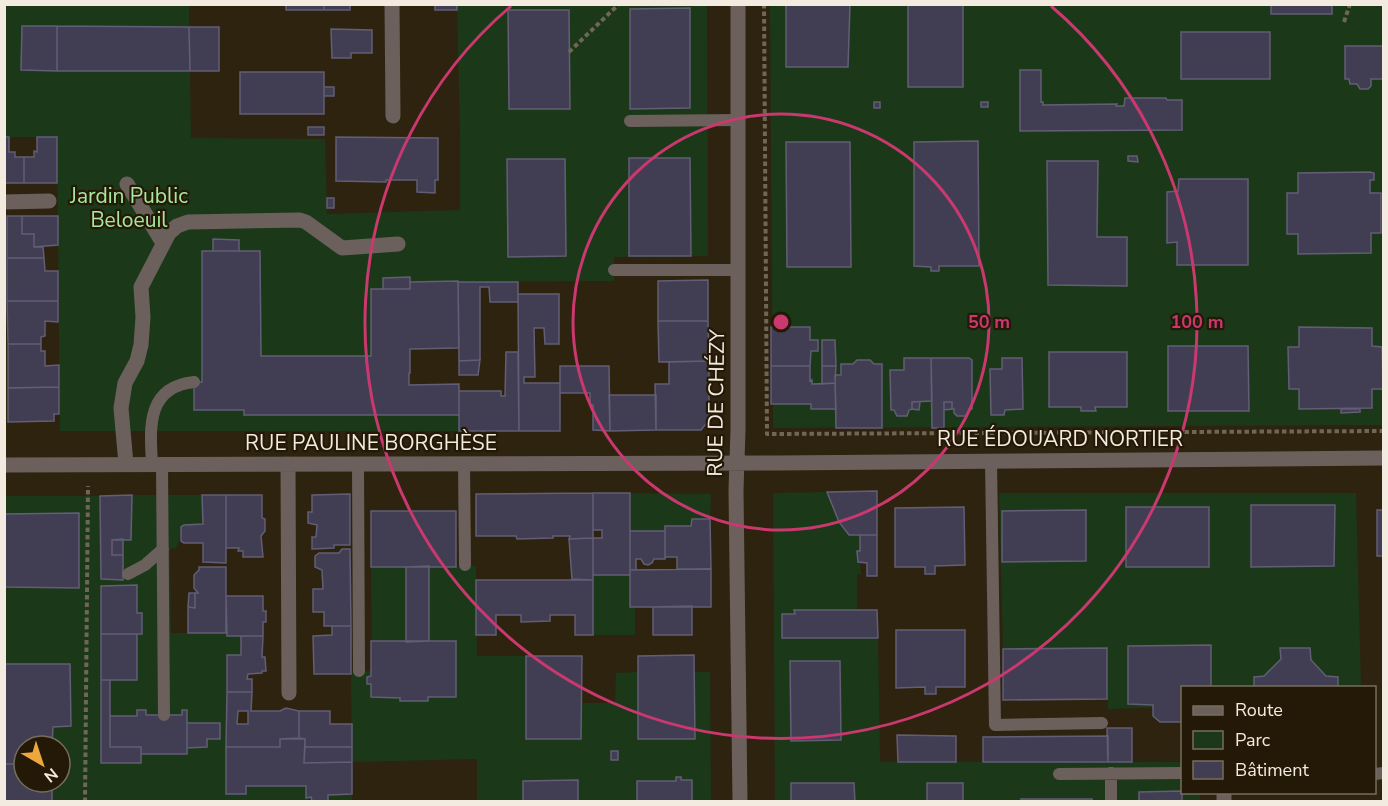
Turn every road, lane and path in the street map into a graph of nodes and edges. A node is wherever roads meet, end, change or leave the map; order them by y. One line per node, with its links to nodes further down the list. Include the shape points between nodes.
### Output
1 (392, 4): 8 (street)
2 (619, 4): 7 (path)
3 (738, 4): 9 (street, RUE DE CHÉZY)
4 (764, 4): 19 (path, via 767,434)
5 (1350, 4): 6 (path)
6 (1344, 22)
7 (569, 52)
8 (393, 116)
9 (738, 120): 10 (lane); 17 (street, RUE DE CHÉZY)
10 (630, 121)
11 (127, 184): 14 (street)
12 (49, 201): 13 (street)
13 (4, 202)
14 (163, 243): 15 (street, via 177,226 188,222 300,220 342,248); 23 (street, via 141,287 141,345 125,383 121,408)
15 (398, 244)
16 (614, 270): 17 (lane)
17 (738, 270): 22 (street, RUE DE CHÉZY)
18 (194, 382): 24 (lane, via 177,386 156,404 152,416)
19 (1383, 431)
20 (1383, 458): 21 (street, RUE ÉDOUARD NORTIER)
21 (991, 461): 22 (street, RUE ÉDOUARD NORTIER); 36 (lane, via 995,725)
22 (737, 463): 27 (street, RUE PAULINE BORGHÈSE); 41 (street, RUE DE CHÉZY)
23 (126, 464): 24 (street, RUE PAULINE BORGHÈSE); 28 (street, RUE PAULINE BORGHÈSE)
24 (157, 464): 25 (street, RUE PAULINE BORGHÈSE); 30 (lane)
25 (288, 464): 26 (street, RUE PAULINE BORGHÈSE); 34 (street)
26 (358, 464): 27 (street, RUE PAULINE BORGHÈSE); 33 (lane)
27 (465, 464): 31 (lane)
28 (4, 465)
29 (88, 495): 40 (path)
30 (163, 549): 32 (lane); 35 (lane)
31 (465, 565)
32 (128, 574)
33 (359, 671)
34 (289, 693)
35 (164, 715)
36 (1102, 723)
37 (1111, 773): 38 (lane); 39 (lane); 42 (lane)
38 (1181, 773)
39 (1059, 774)
40 (85, 801)
41 (740, 801)
42 (1111, 801)

